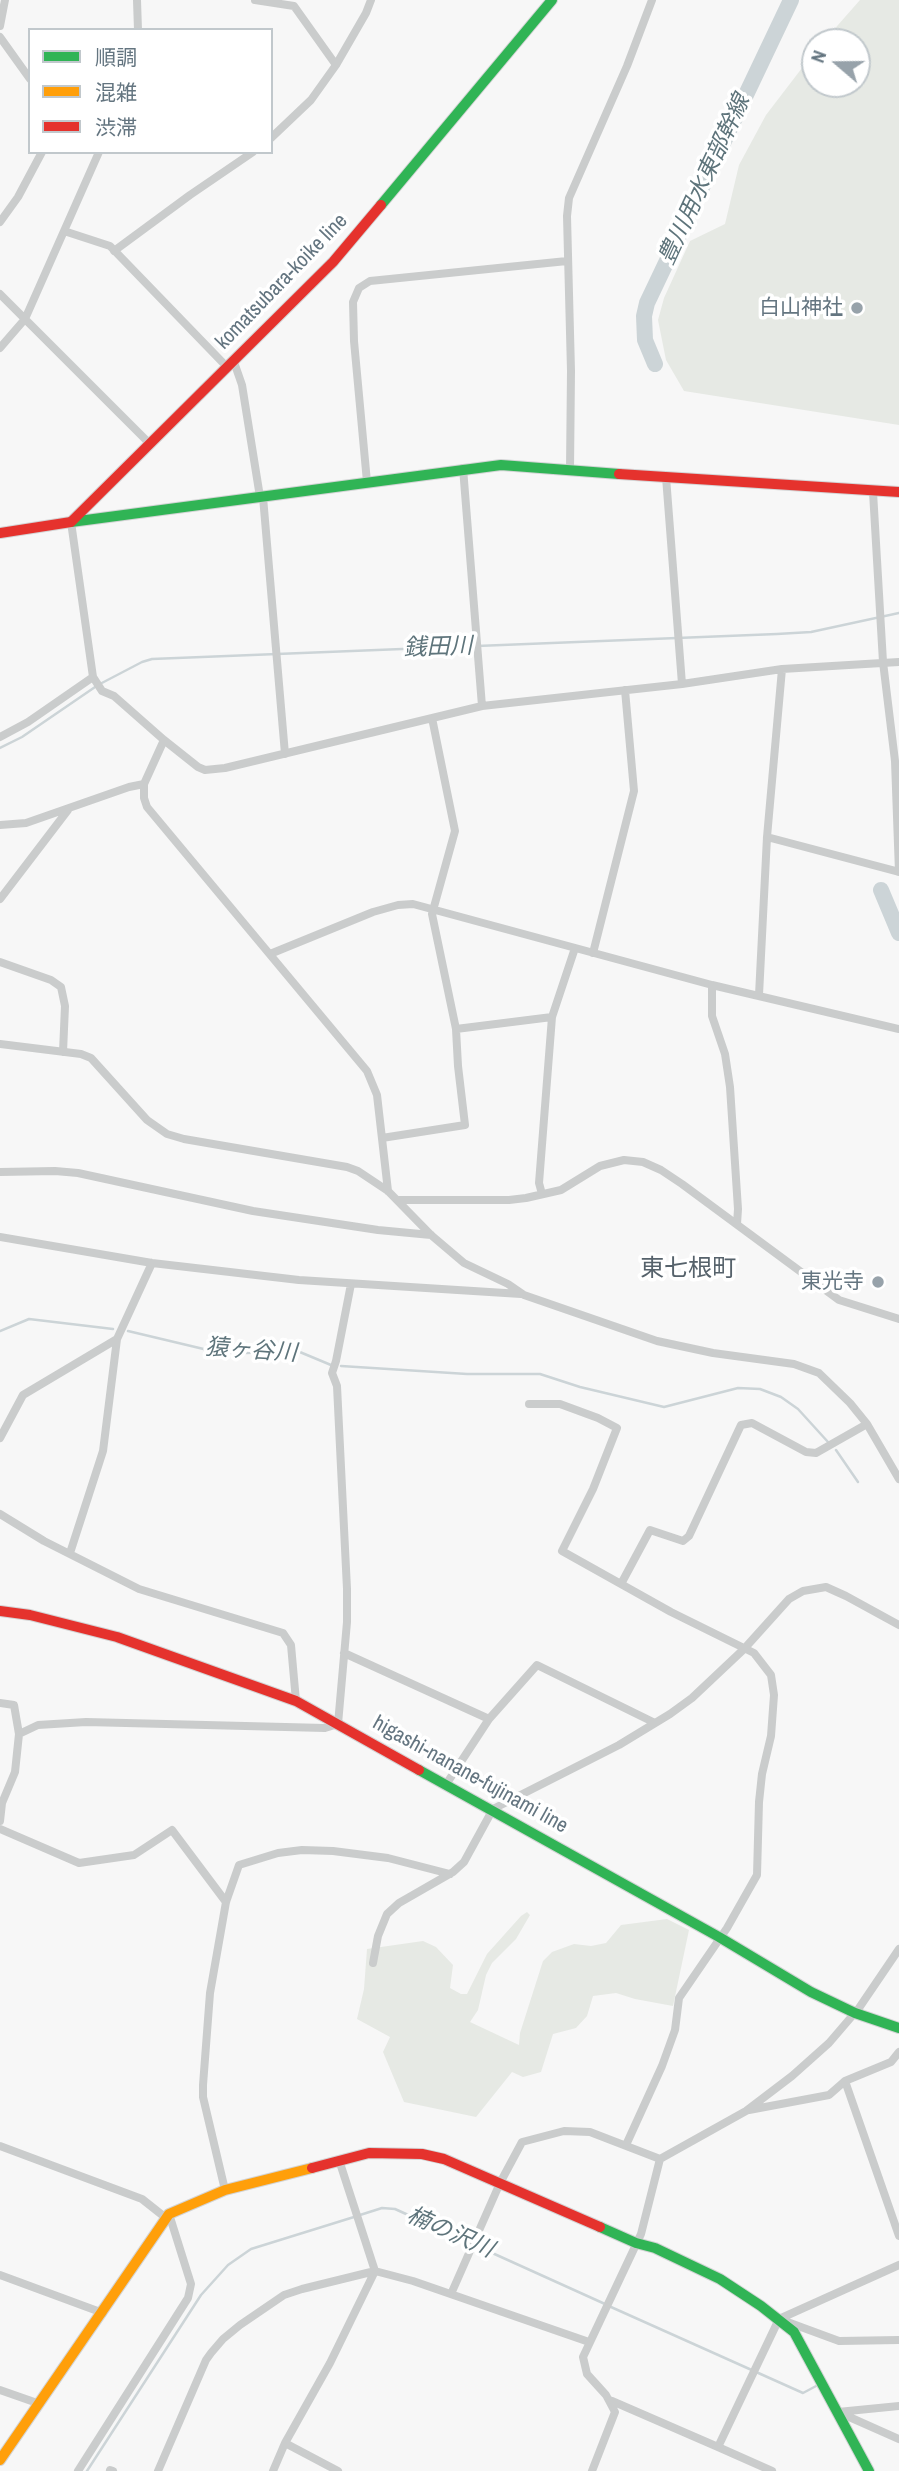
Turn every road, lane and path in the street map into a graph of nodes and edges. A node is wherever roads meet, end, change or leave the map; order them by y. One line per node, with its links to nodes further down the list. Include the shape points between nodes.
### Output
1 (5, 0): 7 (street)
2 (137, 0): 8 (street)
3 (255, 0): 10 (street, via 294,6)
4 (371, 0): 10 (street)
5 (552, 0): 23 (street, komatsubara-koike line, via 333,262)
6 (652, 0): 19 (street, via 569,198)
7 (0, 23)
8 (138, 28)
9 (0, 37): 11 (street)
10 (335, 65): 12 (street, via 305,107)
11 (28, 76)
12 (273, 136)
13 (41, 154): 16 (street)
14 (98, 154): 17 (street)
15 (250, 154): 18 (street)
16 (0, 222)
17 (64, 232): 18 (street); 21 (street)
18 (114, 251): 23 (street)
19 (567, 261): 26 (street); 28 (street, via 370,281 359,288 353,302 354,341)
20 (0, 294): 21 (street)
21 (25, 319): 22 (street); 24 (street)
22 (0, 348)
23 (230, 365): 24 (street, komatsubara-koike line); 31 (street, via 242,385)
24 (150, 444): 32 (street, komatsubara-koike line)
25 (463, 468): 26 (street); 28 (street); 40 (street)
26 (570, 469): 27 (street)
27 (666, 477): 29 (street); 38 (street)
28 (367, 482): 31 (street)
29 (873, 492): 30 (street); 34 (street)
30 (899, 492)
31 (261, 497): 32 (street); 44 (street)
32 (71, 522): 33 (street); 37 (street)
33 (0, 533)
34 (883, 662): 35 (street); 36 (street); 49 (street, via 895,761)
35 (899, 662)
36 (782, 669): 38 (street); 48 (street)
37 (93, 677): 42 (street); 43 (street, via 102,691 114,696)
38 (682, 684): 39 (street)
39 (625, 690): 40 (street); 53 (street, via 634,791)
40 (482, 706): 41 (street)
41 (432, 718): 44 (street); 51 (street, via 455,822)
42 (0, 737)
43 (164, 740): 44 (street, via 205,770); 45 (street)
44 (285, 754)
45 (144, 785): 46 (street); 54 (street, via 144,798 152,813)
46 (68, 810): 47 (street, via 26,823); 50 (street)
47 (0, 825)
48 (767, 837): 49 (street); 57 (street)
49 (899, 872)
50 (0, 899)
51 (432, 910): 52 (street); 54 (street, via 398,905); 59 (street)
52 (575, 948): 53 (street); 58 (street)
53 (593, 953): 56 (street)
54 (270, 954): 63 (street, via 367,1071 377,1095)
55 (0, 962): 62 (street, via 61,987)
56 (712, 985): 57 (street); 68 (street, via 712,1016 730,1087)
57 (759, 995): 60 (street)
58 (552, 1017): 59 (street); 66 (street, via 539,1183)
59 (456, 1029): 63 (street, via 465,1125)
60 (899, 1029)
61 (0, 1044): 62 (street)
62 (63, 1052): 65 (street, via 95,1061 147,1120 167,1134 347,1167)
63 (382, 1138): 65 (street)
64 (0, 1172): 69 (street, via 78,1173 253,1211)
65 (388, 1191): 67 (street)
66 (542, 1194): 67 (street, via 509,1200); 68 (street, via 561,1190 600,1166 624,1160 643,1162)
67 (397, 1200): 69 (street)
68 (737, 1224): 74 (street, via 839,1300)
69 (431, 1235): 73 (street, via 464,1263)
70 (0, 1237): 71 (street)
71 (152, 1263): 72 (street); 75 (street)
72 (351, 1284): 73 (street); 86 (street, via 332,1373 337,1386 347,1589)
73 (524, 1295): 77 (street, via 657,1342 794,1364 819,1373)
74 (899, 1319)
75 (117, 1339): 78 (street, via 23,1395); 81 (street, via 105,1439)
76 (529, 1404): 82 (street, via 560,1404 617,1428 562,1551)
77 (867, 1424): 79 (street); 82 (street, via 816,1453 752,1423 741,1424 689,1536 683,1541 650,1530)
78 (0, 1438)
79 (899, 1479)
80 (0, 1514): 81 (street)
81 (70, 1553): 87 (street, via 139,1589 283,1633 291,1645)
82 (621, 1584): 85 (street)
83 (0, 1611): 87 (street, higashi-nanane-fujinami line, via 117,1637)
84 (899, 1625): 85 (street, via 826,1587 815,1588 789,1600)
85 (744, 1649): 90 (street, via 692,1698); 100 (street, via 754,1653 771,1675 771,1737 759,1802 757,1874)
86 (344, 1653): 89 (street); 91 (street)
87 (296, 1701): 91 (street, higashi-nanane-fujinami line)
88 (0, 1703): 92 (street, via 14,1704)
89 (489, 1720): 90 (street, via 537,1665); 93 (street)
90 (654, 1723): 95 (street)
91 (338, 1724): 92 (street, via 325,1728 86,1722 38,1725); 93 (street, higashi-nanane-fujinami line)
92 (19, 1734): 94 (street, via 15,1772)
93 (447, 1783): 95 (street, higashi-nanane-fujinami line)
94 (1, 1803): 96 (street)
95 (493, 1809): 98 (street, via 464,1862); 100 (street, higashi-nanane-fujinami line)
96 (0, 1821)
97 (0, 1829): 99 (street, via 79,1863 134,1854 173,1830)
98 (450, 1874): 99 (street, via 388,1857 313,1850 278,1853 239,1865); 102 (street, via 387,1914)
99 (226, 1902): 113 (street, via 210,1993 203,2097)
100 (719, 1937): 103 (street, higashi-nanane-fujinami line); 108 (street, via 679,1998 675,2030 662,2066)
101 (899, 1949): 103 (street)
102 (373, 1963)
103 (855, 2013): 104 (street, higashi-nanane-fujinami line); 107 (street, via 830,2043)
104 (899, 2028)
105 (899, 2052): 106 (street, via 891,2062)
106 (845, 2081): 107 (street, via 829,2095); 115 (street)
107 (746, 2110): 110 (street)
108 (626, 2144): 110 (street); 112 (street, via 590,2132 564,2131 522,2142)
109 (0, 2146): 114 (street, via 142,2199)
110 (660, 2159): 116 (street)
111 (340, 2160): 112 (street, via 369,2153 422,2154); 113 (street); 118 (street)
112 (500, 2183): 116 (street); 120 (street)
113 (225, 2190): 114 (street)
114 (168, 2216): 121 (street); 134 (street, via 191,2284 188,2298)
115 (899, 2236)
116 (636, 2243): 122 (street, via 720,2279); 124 (street)
117 (899, 2265): 122 (street)
118 (374, 2271): 120 (street); 131 (street); 135 (street, via 284,2295 223,2339 206,2360)
119 (0, 2275): 121 (street)
120 (451, 2294): 124 (street)
121 (103, 2313): 127 (street)
122 (779, 2319): 123 (street, via 839,2342); 129 (street, via 794,2332); 132 (street)
123 (899, 2340)
124 (589, 2342): 126 (street, via 583,2357 587,2374)
125 (0, 2390): 127 (street)
126 (610, 2400): 132 (street); 138 (street, via 615,2412)
127 (40, 2404): 133 (street)
128 (899, 2406): 129 (street)
129 (838, 2412): 130 (street); 140 (street)
130 (899, 2439)
131 (285, 2443): 136 (street); 137 (street)
132 (718, 2447): 139 (street)
133 (0, 2460)
134 (78, 2471)
135 (158, 2471)
136 (273, 2471)
137 (338, 2471)
138 (592, 2471)
139 (772, 2471)
140 (869, 2471)

